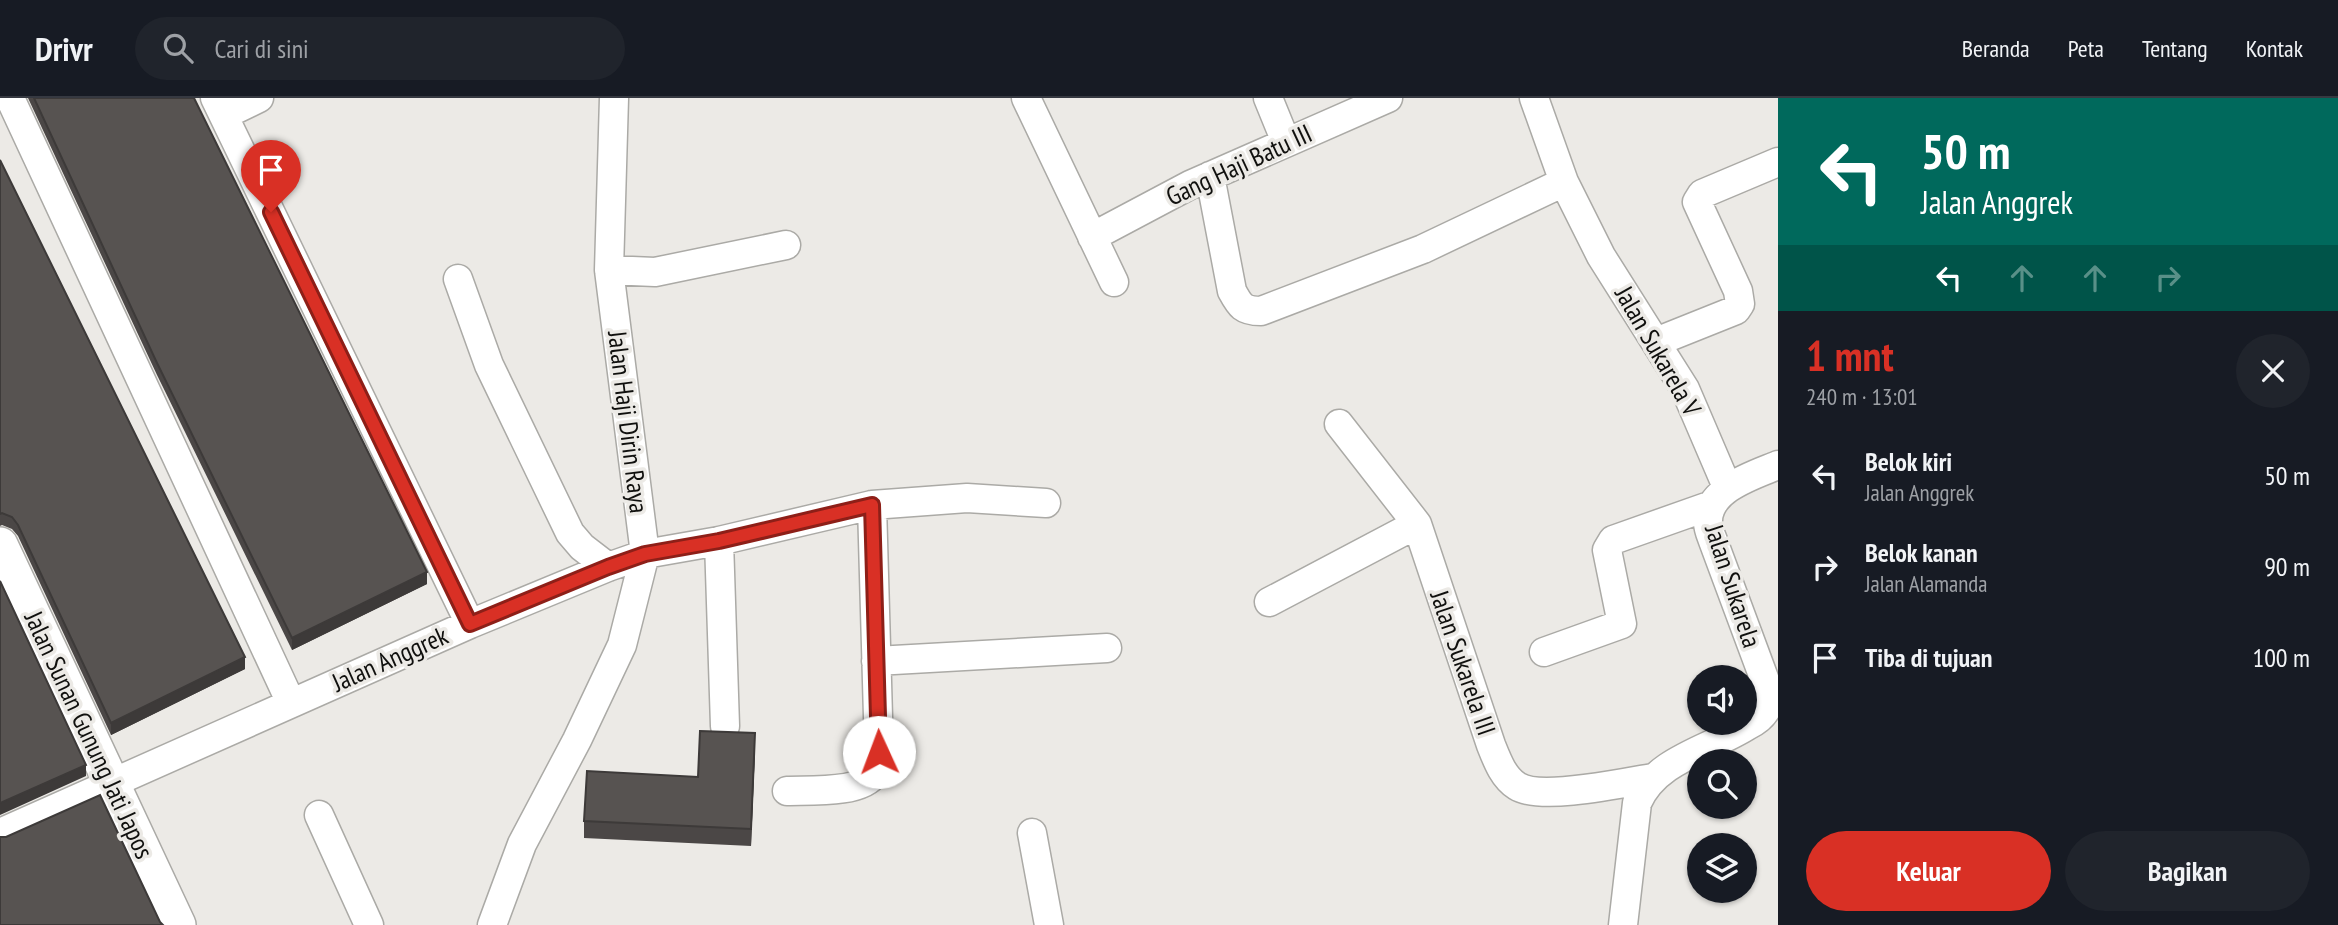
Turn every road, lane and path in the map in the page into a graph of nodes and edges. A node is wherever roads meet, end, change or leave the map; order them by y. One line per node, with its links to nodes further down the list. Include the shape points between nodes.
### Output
1 (10, 98): 34 (street)
2 (259, 98): 8 (street)
3 (614, 98): 15 (street, Jalan Haji Dirin Raya)
4 (1026, 98): 13 (street)
5 (1268, 98): 9 (street)
6 (1388, 98): 9 (street, Gang Haji Batu III)
7 (1534, 98): 12 (street, Jalan Sukarela V)
8 (220, 107): 30 (street)
9 (1286, 142): 11 (street, Gang Haji Batu III)
10 (1778, 162): 18 (street, via 1702,194 1697,202 1738,291 1736,310)
11 (1210, 176): 12 (street, via 1232,292 1240,306 1251,311 1423,249); 13 (street, Gang Haji Batu III)
12 (1564, 182): 18 (street, Jalan Sukarela V, via 1601,256)
13 (1092, 237): 17 (street)
14 (786, 245): 15 (street, via 654,272)
15 (609, 270): 27 (street, Jalan Haji Dirin Raya)
16 (458, 279): 28 (street, via 489,365 570,533)
17 (1114, 282)
18 (1656, 342): 21 (street, Jalan Sukarela V, via 1685,389)
19 (1339, 424): 24 (street, Jalan Sukarela III)
20 (1778, 464): 21 (street, Jalan Sukarela)
21 (1720, 496): 32 (street, via 1613,540 1607,550 1622,624); 35 (street, Jalan Sukarela, via 1707,521 1709,530)
22 (1046, 503): 23 (street, Jalan Anggrek, via 967,498)
23 (872, 505): 25 (street, Jalan Anggrek); 33 (street)
24 (1416, 524): 29 (street); 37 (street, Jalan Sukarela III, via 1506,778 1532,792)
25 (719, 541): 27 (street, Jalan Anggrek); 36 (street)
26 (0, 545): 38 (street, Jalan Sunan Gunung Jati Japos)
27 (645, 554): 28 (street, Jalan Anggrek); 45 (street, Jalan Haji Dirin Raya, via 622,645 522,844)
28 (608, 567): 30 (street, Jalan Anggrek)
29 (1269, 602)
30 (470, 624): 34 (street, Jalan Anggrek)
31 (1107, 648): 33 (street)
32 (1544, 652)
33 (876, 661): 39 (street, via 879,752 874,774 857,787)
34 (291, 703): 38 (street, Jalan Anggrek)
35 (1772, 709): 37 (street, Jalan Sukarela)
36 (725, 726)
37 (1652, 778): 47 (street, via 1637,803)
38 (112, 783): 41 (street, Jalan Anggrek); 43 (street, Jalan Sunan Gunung Jati Japos)
39 (786, 791)
40 (318, 815): 44 (street)
41 (0, 833)
42 (1032, 833): 46 (street)
43 (178, 925)
44 (369, 925)
45 (492, 925)
46 (1049, 925)
47 (1623, 925)

